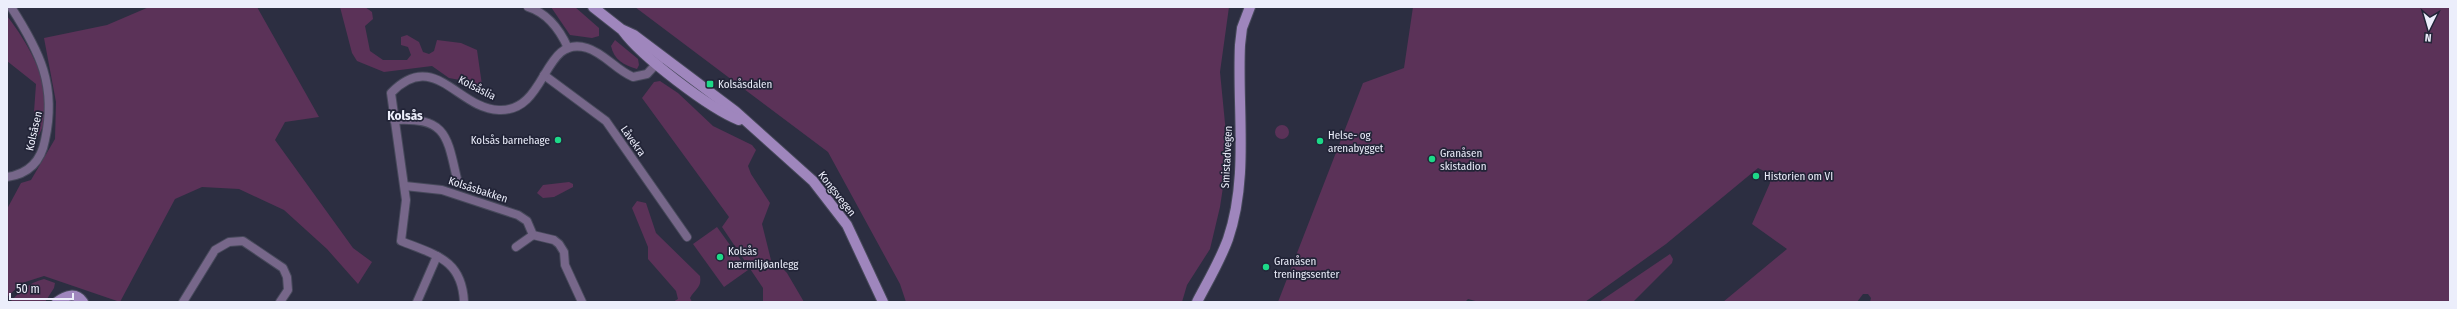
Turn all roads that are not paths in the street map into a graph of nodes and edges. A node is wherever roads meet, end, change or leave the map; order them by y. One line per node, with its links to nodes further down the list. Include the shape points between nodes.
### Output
1 (11, 7): 9 (street, Kolsåsen, via 40,59 48,83 50,104 49,124 39,159 31,168 19,175)
2 (528, 7): 5 (street, via 551,22)
3 (593, 7): 6 (main road, Kongsvegen, via 621,29 634,35)
4 (1250, 7): 24 (main road, Smistadvegen, via 1242,28 1240,45 1240,156 1234,218 1222,254)
5 (568, 48): 6 (street, via 585,47 594,50 633,77 647,74); 7 (street, Kolsåslia, via 554,58)
6 (660, 60): 23 (main road, Kongsvegen, via 735,111 798,166 830,202 857,245)
7 (544, 75): 8 (street, Kolsåslia, via 527,101 508,110 483,106 440,81 418,77 403,83 391,93); 13 (street, Låvekra, via 606,121)
8 (394, 120): 10 (street, via 413,119 430,122 441,131 448,141); 11 (street, Kolsåslia)
9 (7, 177)
10 (456, 179)
11 (405, 186): 12 (street, Kolsåsbakken, via 442,190 518,215 527,221); 15 (street, Kolsåslia, via 406,200 401,241)
12 (533, 235): 14 (street); 22 (street, via 554,240 559,244 564,252 565,265)
13 (687, 237)
14 (516, 247)
15 (437, 256): 20 (street); 21 (street, via 457,271)
16 (57, 302): 17 (main road, via 68,295 74,295)
17 (83, 302)
18 (182, 302): 19 (street, via 215,250 229,242 244,241 283,268 288,290)
19 (280, 302)
20 (417, 302)
21 (464, 302)
22 (582, 302)
23 (883, 302)
24 (1197, 302)

